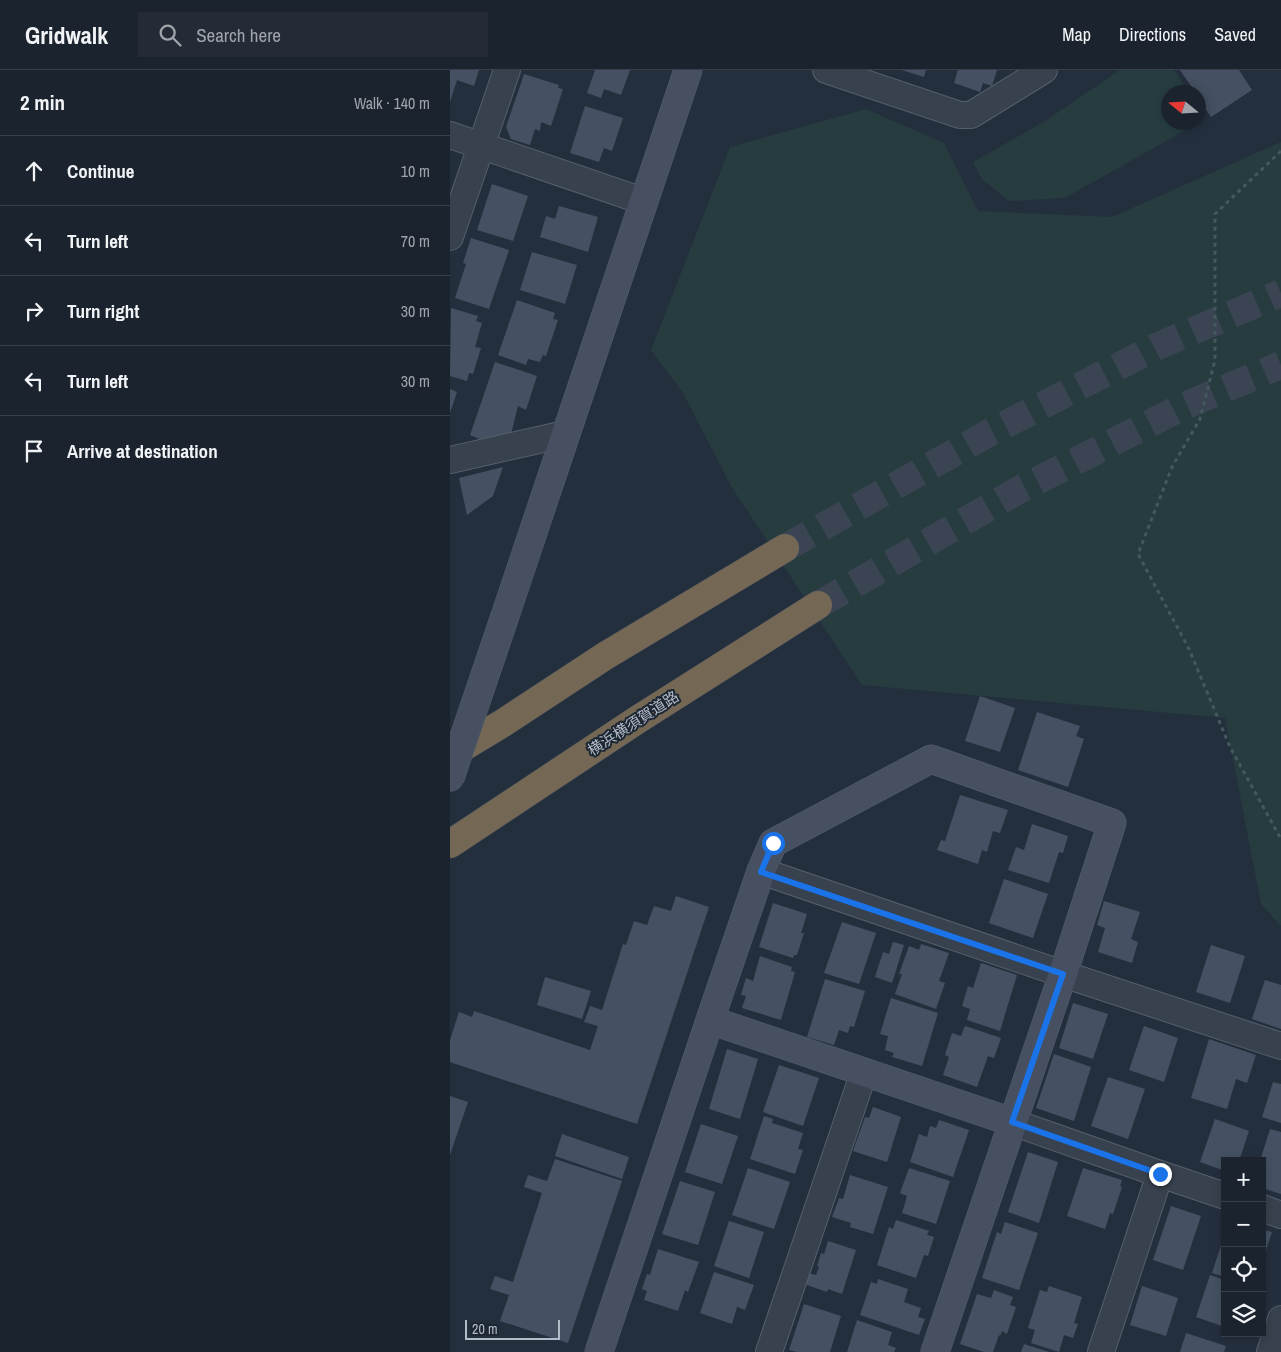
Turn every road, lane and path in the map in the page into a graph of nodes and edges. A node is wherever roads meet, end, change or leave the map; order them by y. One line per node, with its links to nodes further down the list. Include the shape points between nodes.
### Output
1 (507, 70): 7 (street)
2 (688, 70): 9 (street)
3 (826, 70): 5 (street)
4 (1044, 70): 5 (street, via 971,115 960,115)
5 (869, 77)
6 (450, 135): 7 (street)
7 (481, 146): 9 (street); 10 (street)
8 (1281, 151): 17 (path, via 1215,214 1215,360 1200,419 1172,467 1138,554 1189,649 1230,747)
9 (643, 201): 11 (street)
10 (450, 237)
11 (565, 434): 12 (street); 16 (street, bridge)
12 (450, 460)
13 (785, 548): 15 (highway, via 613,651)
14 (818, 605): 18 (highway, 横浜横須賀道路)
15 (450, 755)
16 (450, 778)
17 (1281, 839)
18 (450, 844)
19 (761, 872): 20 (street); 20 (street, via 773,843 931,759 1112,823); 21 (street)
20 (1063, 974): 22 (street); 24 (street)
21 (710, 1020): 23 (street); 30 (street)
22 (1281, 1046)
23 (864, 1072): 24 (street); 31 (street)
24 (1012, 1122): 25 (street); 32 (street)
25 (1160, 1174): 26 (street); 33 (street)
26 (1221, 1195)
27 (1266, 1209): 28 (street)
28 (1281, 1214)
29 (1281, 1318): 34 (street)
30 (599, 1352)
31 (769, 1352)
32 (935, 1352)
33 (1101, 1352)
34 (1270, 1352)

